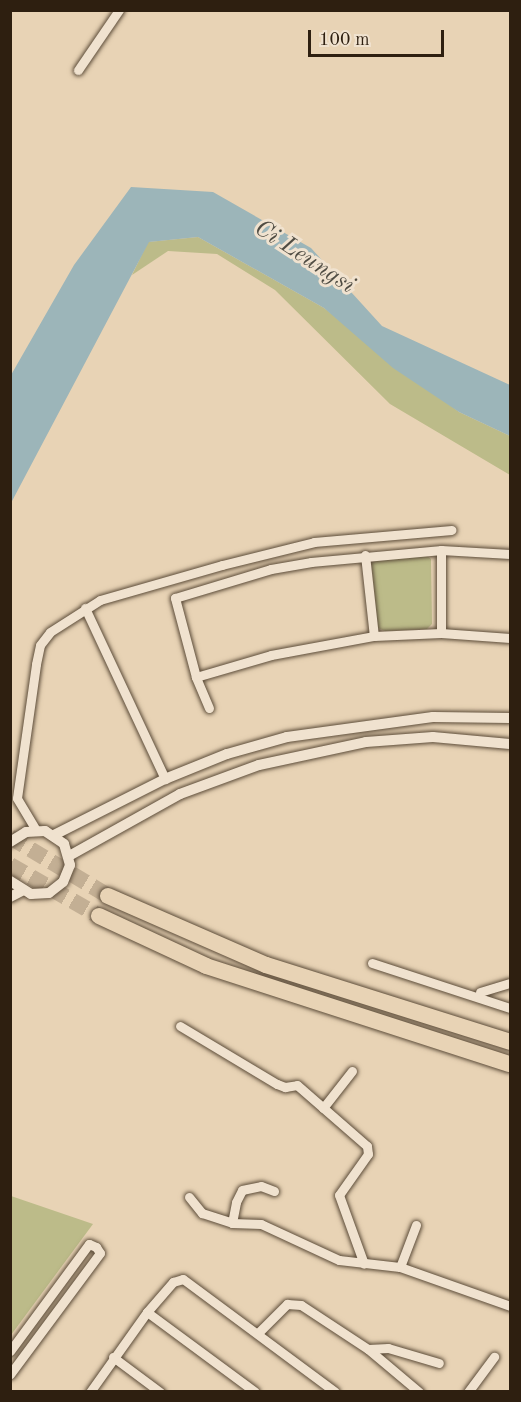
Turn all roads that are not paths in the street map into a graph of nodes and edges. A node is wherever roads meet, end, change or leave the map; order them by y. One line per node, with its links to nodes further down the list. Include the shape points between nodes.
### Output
1 (119, 10): 2 (street)
2 (78, 70)
3 (451, 530): 7 (street, via 314,542 122,594)
4 (441, 550): 5 (street); 6 (street); 8 (street)
5 (510, 554)
6 (365, 555): 9 (street); 11 (street, via 271,569 175,598)
7 (85, 608): 15 (street); 16 (street, via 50,632 40,645)
8 (441, 633): 9 (street); 10 (street)
9 (374, 636): 11 (street, via 271,655)
10 (510, 638)
11 (196, 677): 12 (street)
12 (209, 708)
13 (510, 718): 15 (street, via 432,717 320,730 227,754)
14 (510, 744): 20 (street, via 433,737 366,742 259,765 180,794)
15 (165, 780): 18 (street)
16 (14, 798): 17 (street)
17 (36, 830): 18 (street); 19 (street)
18 (54, 835): 20 (street)
19 (10, 842)
20 (69, 856): 22 (street, via 68,874 57,888 40,895)
21 (10, 880): 22 (street)
22 (22, 891): 24 (street)
23 (108, 896): 32 (highway, via 266,965)
24 (10, 897)
25 (99, 916): 31 (highway, via 206,966)
26 (372, 963): 28 (street)
27 (510, 983): 28 (street)
28 (480, 990): 29 (street)
29 (510, 1008)
30 (180, 1026): 36 (street, via 277,1083 285,1087 297,1085)
31 (438, 1042): 33 (highway); 34 (highway)
32 (510, 1042)
33 (510, 1064)
34 (510, 1069)
35 (352, 1071): 36 (street)
36 (323, 1108): 41 (street, via 369,1149 339,1195)
37 (274, 1191): 39 (street, via 261,1186 243,1190)
38 (189, 1197): 39 (street, via 202,1214)
39 (232, 1223): 41 (street, via 261,1224 339,1260)
40 (416, 1225): 42 (street)
41 (364, 1264): 42 (street)
42 (400, 1267): 43 (street)
43 (510, 1306)
44 (147, 1312): 45 (street, via 173,1282 183,1279); 49 (street); 54 (street)
45 (259, 1332): 46 (street, via 287,1304 294,1302); 55 (street)
46 (368, 1349): 50 (street, via 388,1348); 56 (street)
47 (10, 1351): 51 (street, via 89,1244 96,1247 100,1253)
48 (494, 1356): 57 (street)
49 (113, 1357): 52 (street); 53 (street)
50 (439, 1363)
51 (10, 1374)
52 (90, 1392)
53 (160, 1392)
54 (255, 1392)
55 (335, 1392)
56 (419, 1392)
57 (468, 1392)

